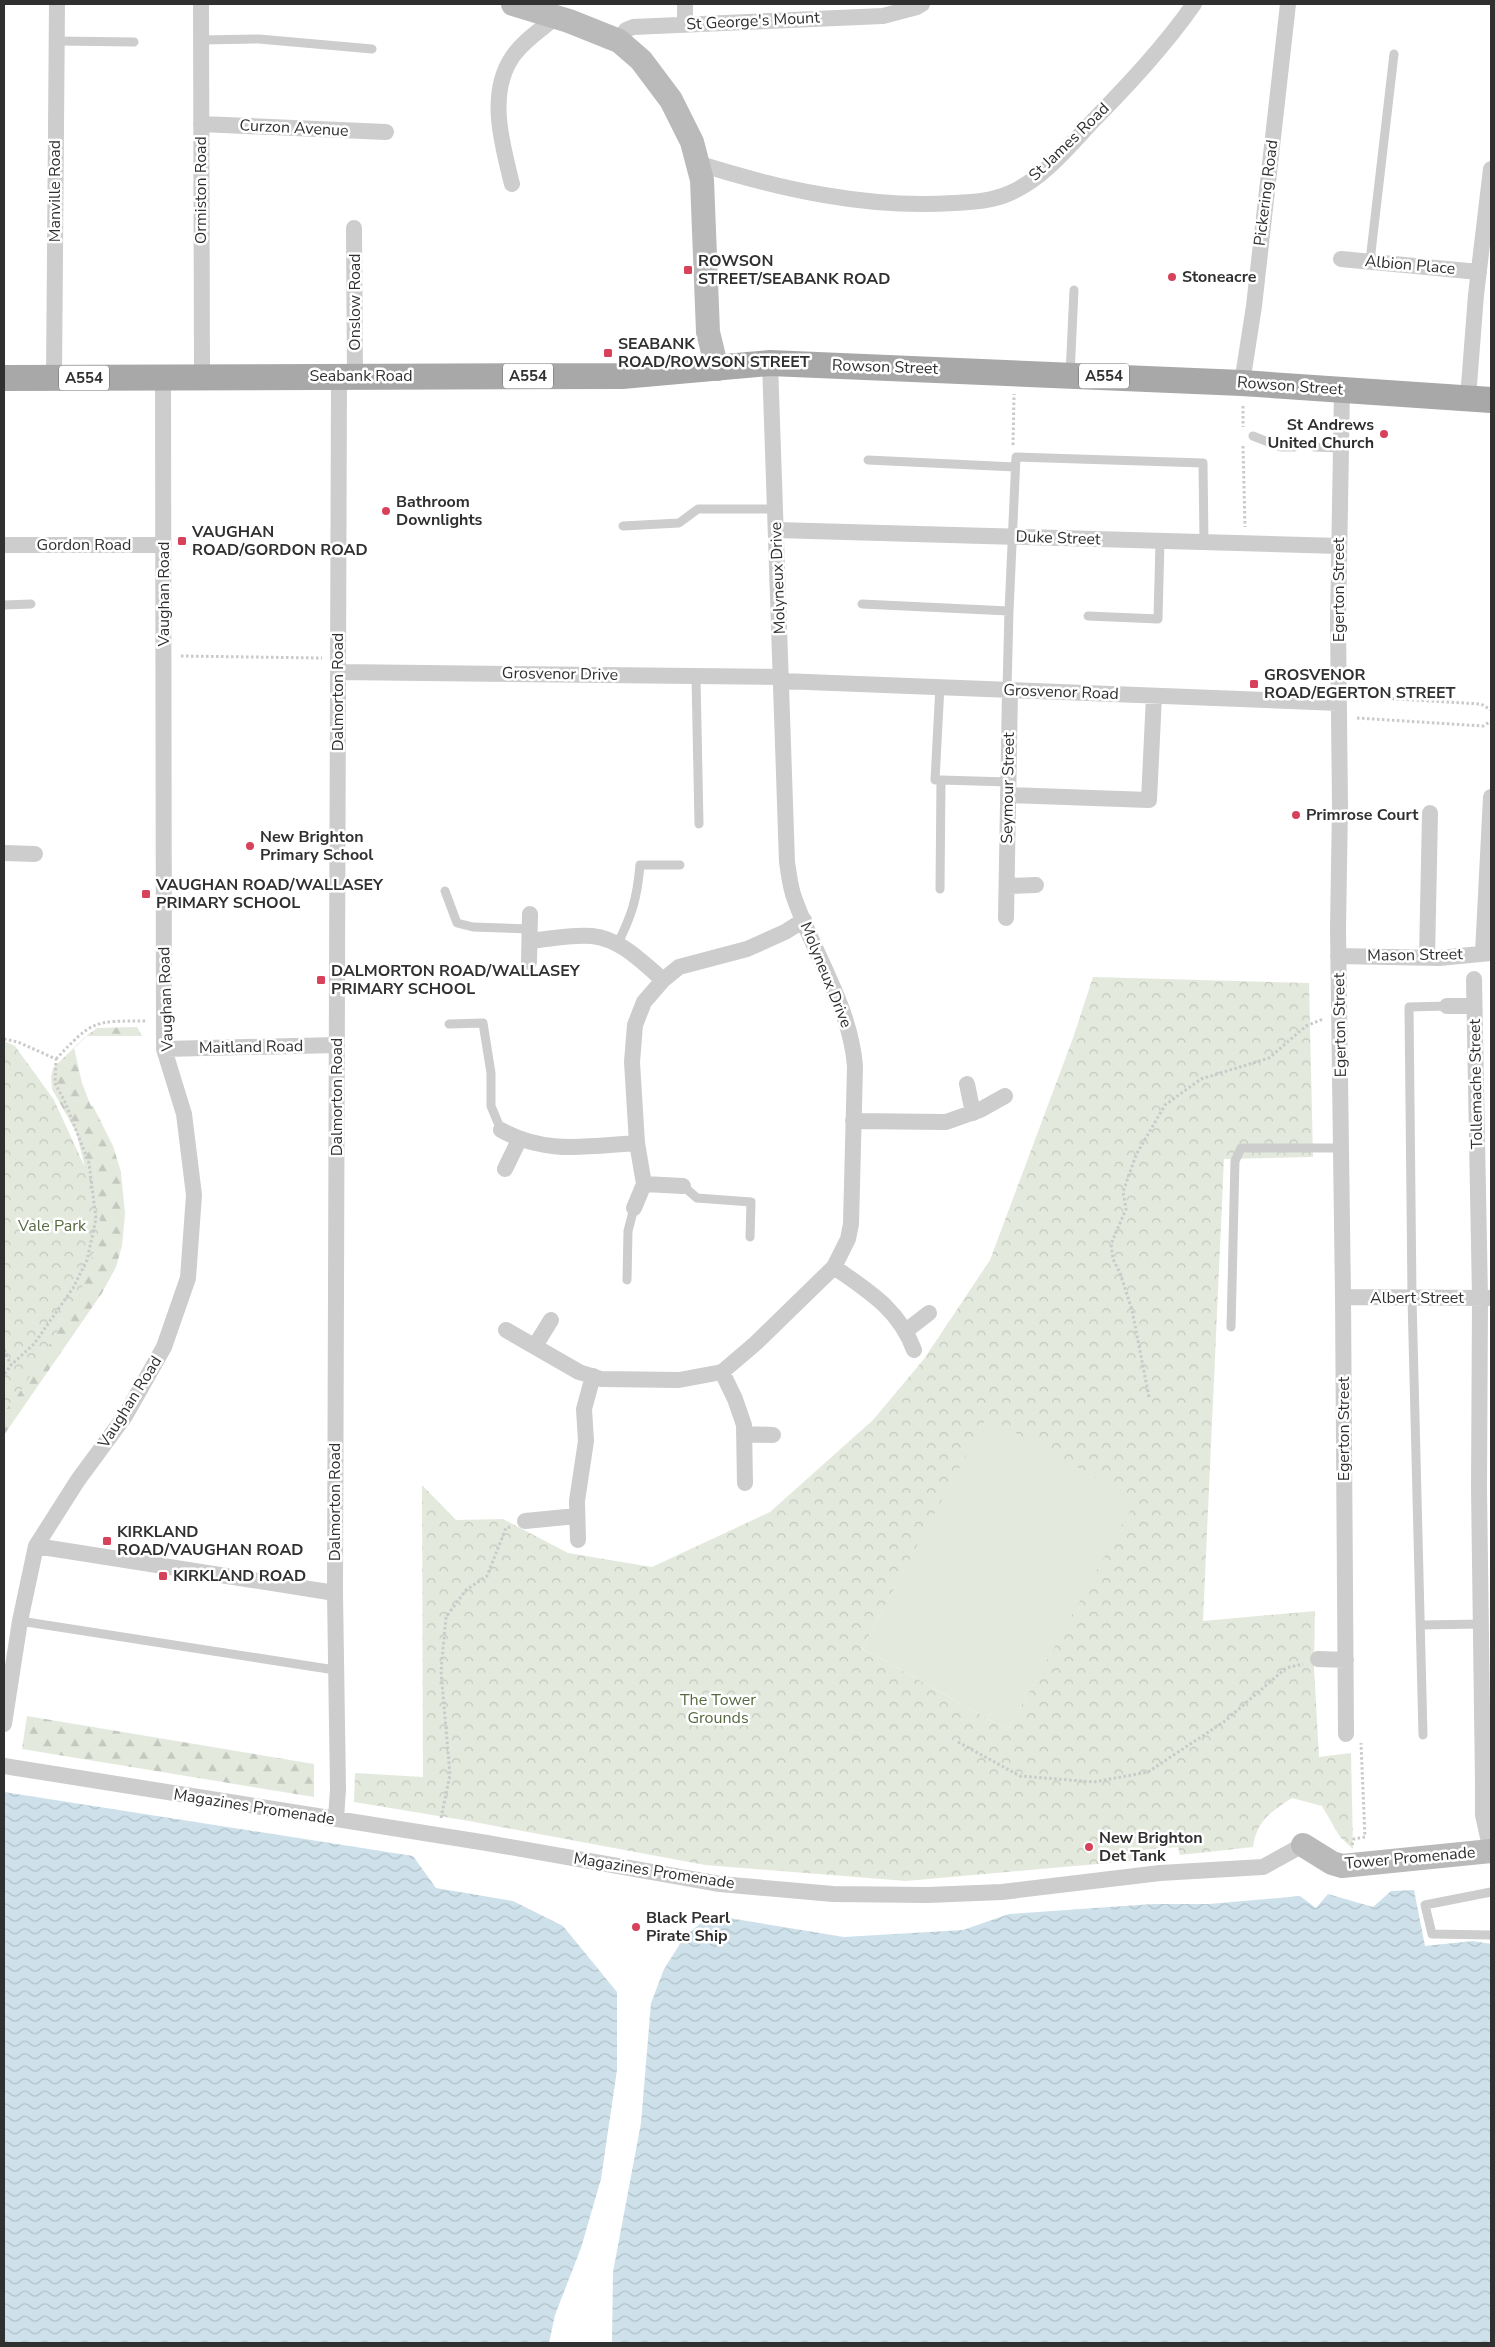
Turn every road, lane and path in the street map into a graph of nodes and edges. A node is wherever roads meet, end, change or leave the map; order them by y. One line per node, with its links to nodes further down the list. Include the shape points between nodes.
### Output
1 (57, 4): 11 (street, Manville Road)
2 (201, 4): 10 (street, Ormiston Road)
3 (513, 4): 8 (main road)
4 (685, 4): 9 (street)
5 (922, 4): 9 (street, St George's Mount, via 883,16)
6 (1194, 4): 18 (street, St James Road, via 1135,78 1069,147 1036,177 1010,193 982,201 884,203 791,189)
7 (1288, 4): 35 (street, Pickering Road, via 1254,306)
8 (556, 17): 12 (main road); 20 (street, via 513,56 504,74 499,102 502,141)
9 (685, 24): 12 (street, St George's Mount, via 633,27 626,30)
10 (201, 40): 14 (lane, via 259,39); 16 (street, Ormiston Road)
11 (57, 41): 13 (lane); 34 (street, Manville Road)
12 (619, 41): 18 (main road, via 641,60 671,100 692,142)
13 (134, 42)
14 (372, 50)
15 (1394, 54): 23 (lane)
16 (201, 124): 17 (street, Curzon Avenue); 32 (street, Ormiston Road)
17 (386, 132)
18 (698, 163): 27 (main road, via 702,180 708,332)
19 (1491, 170): 24 (street)
20 (512, 184)
21 (354, 228): 29 (street, Onslow Road)
22 (1341, 259): 23 (street, Albion Place)
23 (1370, 262): 24 (street, Albion Place)
24 (1479, 272): 37 (street)
25 (1074, 290): 30 (lane)
26 (770, 363): 27 (main road, Rowson Street / A554); 28 (main road, Rowson Street / A554); 47 (street, Molyneux Drive)
27 (717, 369): 29 (main road, Seabank Road / A554, via 622,376)
28 (1014, 372): 30 (main road, Rowson Street / A554); 44 (path, via 1012,453)
29 (347, 375): 32 (main road, Seabank Road / A554); 63 (street, Dalmorton Road)
30 (1070, 375): 35 (main road, Rowson Street / A554)
31 (163, 376): 32 (main road, Seabank Road / A554); 34 (main road, Seabank Road / A554); 55 (street, Vaughan Road)
32 (202, 376)
33 (4, 378): 34 (main road, Seabank Road / A554)
34 (54, 378)
35 (1242, 383): 36 (main road, Rowson Street / A554); 38 (path)
36 (1342, 389): 37 (main road, Rowson Street / A554); 43 (street, Egerton Street)
37 (1480, 399)
38 (1243, 430)
39 (1253, 436): 41 (lane, via 1281,447)
40 (1243, 439): 53 (path)
41 (1294, 447)
42 (1314, 447): 43 (lane)
43 (1341, 448): 56 (street, Egerton Street)
44 (1016, 457): 46 (lane); 52 (lane, via 1203,463)
45 (868, 460): 46 (lane)
46 (1015, 467): 50 (lane)
47 (776, 509): 48 (lane, via 698,510 678,523); 49 (street, Molyneux Drive)
48 (623, 526)
49 (776, 530): 50 (street, Duke Street); 65 (street, Molyneux Drive)
50 (1011, 536): 51 (street, Duke Street); 60 (lane)
51 (1160, 541): 52 (street, Duke Street); 61 (lane, via 1158,619)
52 (1204, 542): 53 (street, Duke Street)
53 (1245, 543): 56 (street, Duke Street)
54 (4, 545): 55 (street, Gordon Road)
55 (164, 545): 62 (street, Vaughan Road)
56 (1340, 546): 69 (street, Egerton Street)
57 (31, 604): 59 (lane)
58 (862, 604): 60 (lane)
59 (4, 605)
60 (1010, 611): 67 (lane)
61 (1088, 616)
62 (164, 656): 63 (path); 97 (street, Vaughan Road)
63 (338, 665): 64 (street, Grosvenor Drive); 100 (street, Dalmorton Road)
64 (696, 677): 65 (street, Grosvenor Drive); 76 (lane)
65 (782, 679): 66 (street, Grosvenor Road); 85 (street, Molyneux Drive, via 787,862 794,899)
66 (940, 686): 67 (street, Grosvenor Road); 72 (lane, via 935,780)
67 (1008, 689): 68 (street, Grosvenor Road); 73 (street, Seymour Street)
68 (1154, 696): 69 (street, Grosvenor Road); 73 (street, via 1150,800)
69 (1339, 703): 70 (path, via 1363,697 1481,704); 71 (path, via 1358,719 1483,726); 89 (street, Egerton Street)
70 (1491, 710)
71 (1491, 721)
72 (941, 780): 73 (lane); 82 (lane)
73 (1008, 788): 81 (street, Seymour Street)
74 (1491, 797): 88 (street)
75 (1430, 813): 90 (street)
76 (699, 824)
77 (4, 853): 78 (street)
78 (35, 854)
79 (680, 865): 87 (lane, via 640,865 633,913)
80 (1036, 885): 81 (street)
81 (1007, 886): 84 (street, Seymour Street)
82 (940, 889)
83 (445, 891): 86 (lane, via 457,922 473,926)
84 (1006, 918)
85 (804, 920): 93 (street, via 747,949 679,967); 106 (street, Molyneux Drive, via 853,1042)
86 (530, 928): 87 (street, via 607,939); 91 (street)
87 (617, 945): 93 (street, via 632,953)
88 (1487, 953): 90 (street, Mason Street)
89 (1338, 956): 90 (street, Mason Street); 96 (street, Egerton Street)
90 (1427, 958)
91 (529, 962)
92 (1474, 979): 95 (street, Tollemache Street)
93 (663, 980): 109 (street, via 644,1002 634,1025 632,1062)
94 (1447, 1006): 95 (street, Tollemache Street); 119 (lane, via 1409,1007)
95 (1474, 1006): 120 (street, Tollemache Street)
96 (1339, 1012): 110 (street, Egerton Street); 133 (path, via 1306,1026 1269,1058 1201,1079 1165,1105 1136,1155 1123,1192 1126,1208 1111,1244 1113,1259 1132,1310)
97 (164, 1021): 101 (street, Vaughan Road); 102 (path, via 96,1023 83,1030)
98 (449, 1024): 107 (lane, via 483,1023 491,1073 490,1106)
99 (4, 1039): 102 (path)
100 (337, 1045): 101 (street, Maitland Road); 141 (street, Dalmorton Road)
101 (164, 1048): 140 (street, Vaughan Road, via 184,1114 194,1195 188,1278 164,1347 125,1416 78,1480)
102 (56, 1059): 129 (path, via 55,1083 89,1163 96,1218 87,1260 73,1288 34,1344)
103 (967, 1084): 105 (street)
104 (1005, 1096): 105 (street)
105 (973, 1113): 106 (street, via 946,1122)
106 (854, 1121): 116 (street, Molyneux Drive, via 851,1224 848,1239)
107 (501, 1130): 108 (street)
108 (519, 1140): 109 (street, via 550,1148); 111 (street)
109 (636, 1143): 112 (street)
110 (1342, 1148): 118 (street, Egerton Street); 123 (lane, via 1241,1148 1235,1160)
111 (506, 1169)
112 (644, 1184): 113 (street); 114 (street)
113 (683, 1186): 115 (lane, via 697,1198 751,1202)
114 (634, 1208): 117 (lane, via 628,1231)
115 (750, 1237)
116 (834, 1267): 125 (street, via 880,1299); 130 (street, Molyneux Drive)
117 (627, 1280)
118 (1343, 1297): 119 (street, Albert Street); 146 (street, Egerton Street)
119 (1412, 1298): 120 (street, Albert Street); 144 (lane)
120 (1486, 1298): 143 (street, Tollemache Street)
121 (929, 1313): 125 (street)
122 (551, 1320): 126 (street)
123 (1231, 1327)
124 (506, 1330): 126 (street)
125 (907, 1330): 128 (street)
126 (535, 1346): 132 (street, via 579,1372)
127 (4, 1350): 129 (path)
128 (914, 1350)
129 (11, 1365): 131 (path)
130 (722, 1372): 132 (street, via 679,1380 601,1379); 134 (street, via 735,1399)
131 (4, 1375)
132 (593, 1376): 137 (street, via 584,1409 586,1441)
133 (1149, 1397)
134 (744, 1434): 135 (street); 136 (street)
135 (773, 1435)
136 (746, 1483)
137 (577, 1516): 138 (street); 139 (street)
138 (525, 1521): 154 (path, via 506,1528 487,1576 466,1590 446,1617 441,1671 450,1775)
139 (578, 1540)
140 (36, 1546): 141 (street); 142 (street, Vaughan Road)
141 (335, 1593): 147 (street, Dalmorton Road)
142 (20, 1621): 147 (lane); 148 (street, Vaughan Road)
143 (1481, 1624): 144 (lane); 156 (street, Tollemache Street, via 1483,1815)
144 (1421, 1625): 150 (lane)
145 (1318, 1660): 146 (street); 151 (path, via 1286,1668 1225,1721 1148,1772 1094,1782 1020,1776)
146 (1346, 1660): 149 (street, Egerton Street)
147 (335, 1670): 153 (street, Dalmorton Road)
148 (4, 1724)
149 (1346, 1734): 157 (path, via 1361,1741 1365,1836 1354,1839)
150 (1423, 1735)
151 (958, 1742)
152 (4, 1766): 153 (street, Magazines Promenade)
153 (336, 1820): 154 (street, Magazines Promenade)
154 (438, 1835): 155 (street, Magazines Promenade, via 720,1884 824,1893 928,1896 1002,1892 1160,1873 1262,1868)
155 (1303, 1845): 157 (main road, Tower Promenade)
156 (1491, 1851): 157 (main road, Tower Promenade)
157 (1342, 1866)
158 (1491, 1892): 159 (lane, via 1425,1905 1432,1934)
159 (1491, 1935)

